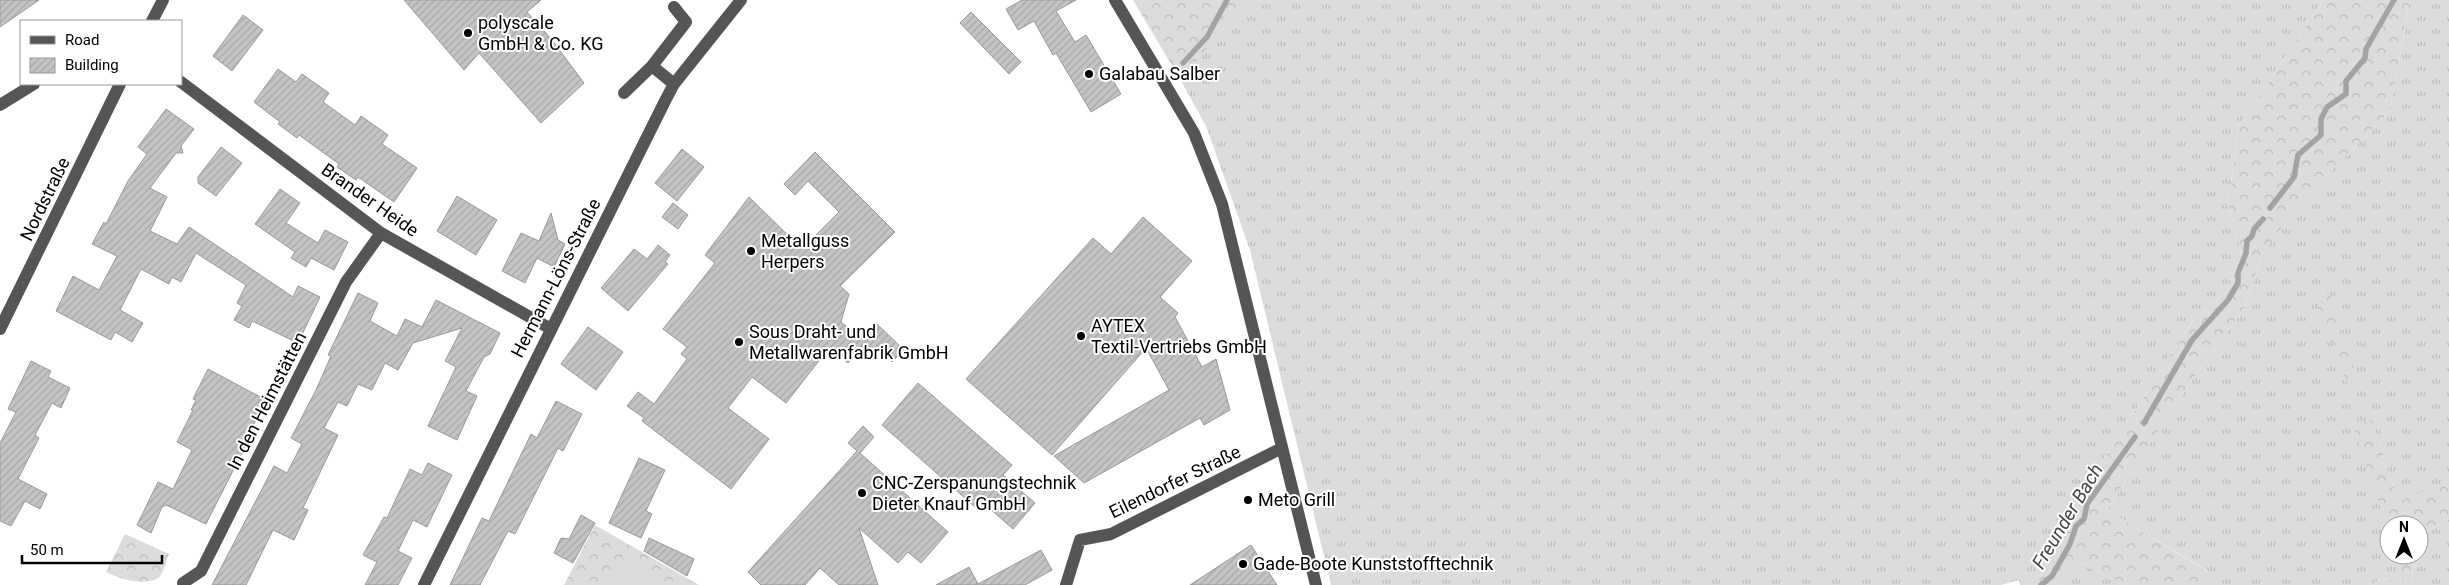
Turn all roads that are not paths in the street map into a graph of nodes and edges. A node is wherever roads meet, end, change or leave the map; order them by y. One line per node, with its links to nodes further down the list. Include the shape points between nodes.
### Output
1 (163, 0): 5 (street)
2 (741, 0): 8 (street, Hermann-Löns-Straße)
3 (1115, 0): 16 (street, via 1194,133 1222,204)
4 (674, 7): 6 (street, via 686,22)
5 (153, 20)
6 (652, 66): 8 (street); 11 (street)
7 (182, 83): 13 (street, Brander Heide)
8 (674, 84): 15 (street, Hermann-Löns-Straße)
9 (32, 85): 12 (street)
10 (120, 85): 14 (street, Nordstraße)
11 (624, 93)
12 (0, 104)
13 (381, 233): 15 (street, Brander Heide); 17 (street, In den Heimstätten, via 346,282 201,571)
14 (0, 329)
15 (551, 329): 18 (street, Hermann-Löns-Straße)
16 (1282, 448): 19 (street, Eilendorfer Straße, via 1111,534 1080,540); 20 (street)
17 (183, 583)
18 (424, 585)
19 (1066, 585)
20 (1316, 585)

